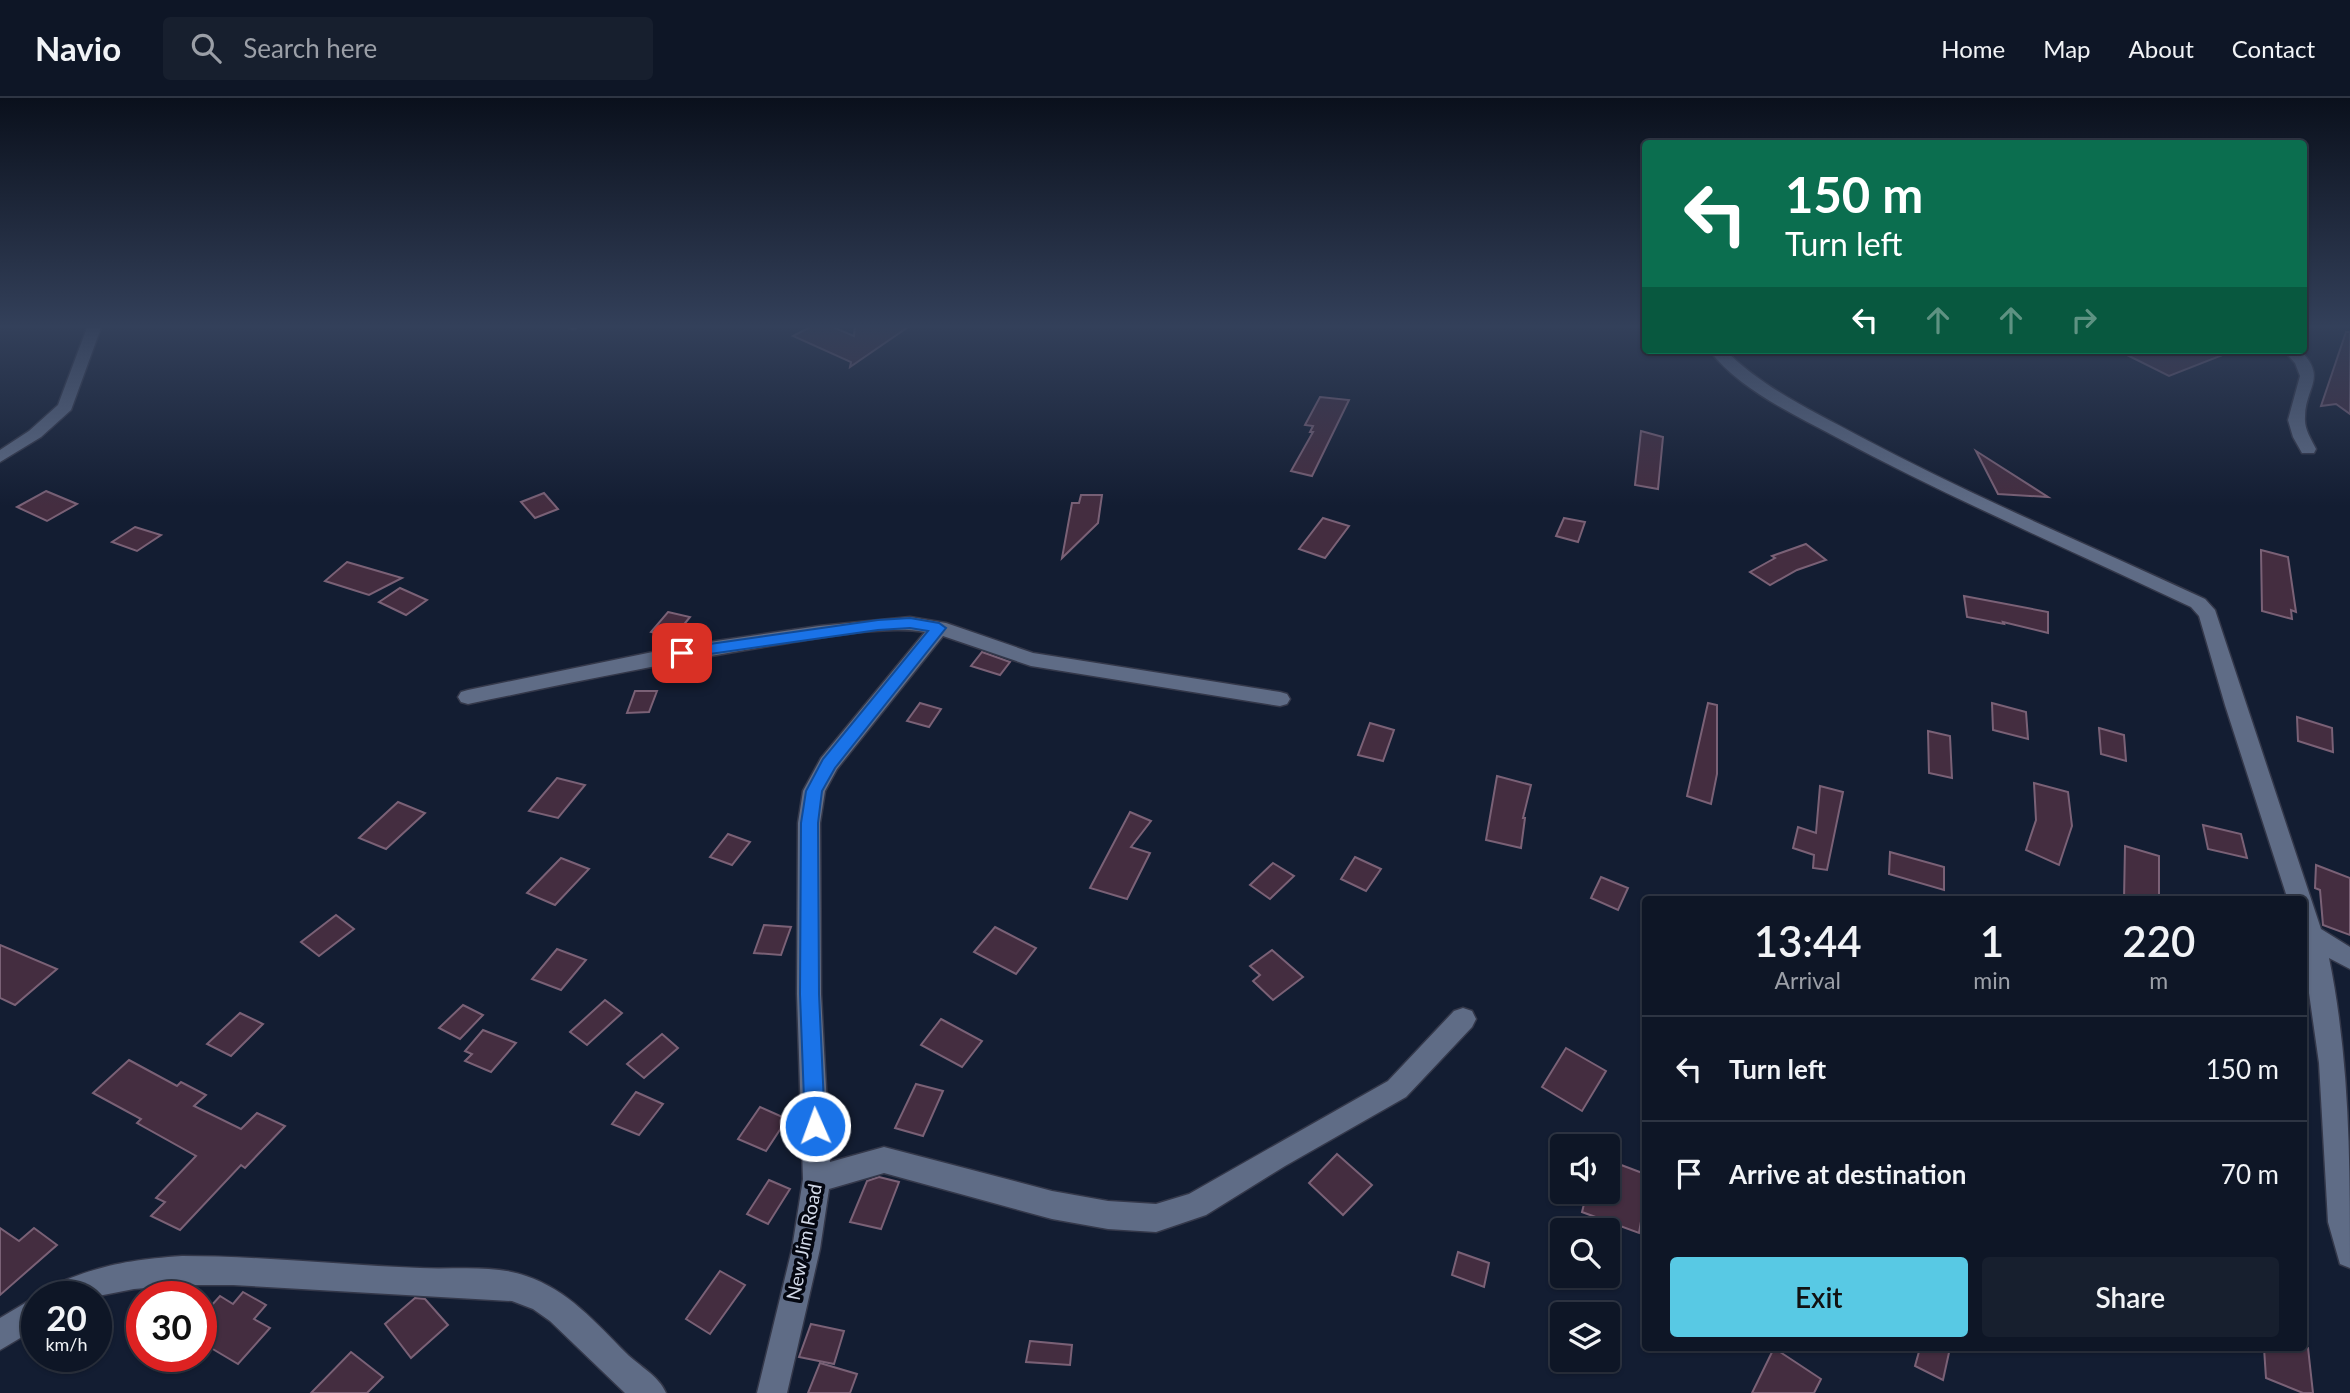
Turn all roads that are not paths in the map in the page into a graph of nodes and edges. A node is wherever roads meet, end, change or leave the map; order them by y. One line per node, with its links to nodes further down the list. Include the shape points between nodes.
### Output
1 (73, 385): 5 (street, via 65,407 35,435)
2 (1761, 385): 9 (street, via 1890,461 2198,603 2208,614)
3 (2305, 385): 4 (street, via 2295,415 2296,429)
4 (2308, 449)
5 (0, 457)
6 (939, 628): 7 (street, via 910,623 819,632 682,653); 8 (street, via 1031,659); 14 (street, New Jim Road, via 829,764 814,791 809,823 809,994)
7 (468, 697)
8 (1280, 699)
9 (2299, 896)
10 (2307, 920): 11 (street)
11 (2312, 936): 12 (street); 15 (street, via 2326,1005 2342,1222)
12 (2350, 958)
13 (1463, 1019): 14 (street, via 1396,1089 1196,1205 1156,1218 1052,1205 884,1160)
14 (817, 1179): 20 (street, New Jim Road, via 806,1249)
15 (2350, 1254)
16 (97, 1281): 19 (street, via 126,1273 228,1271 481,1283 524,1290 559,1308)
17 (21, 1321): 18 (street)
18 (0, 1335)
19 (651, 1393)
20 (772, 1393)

